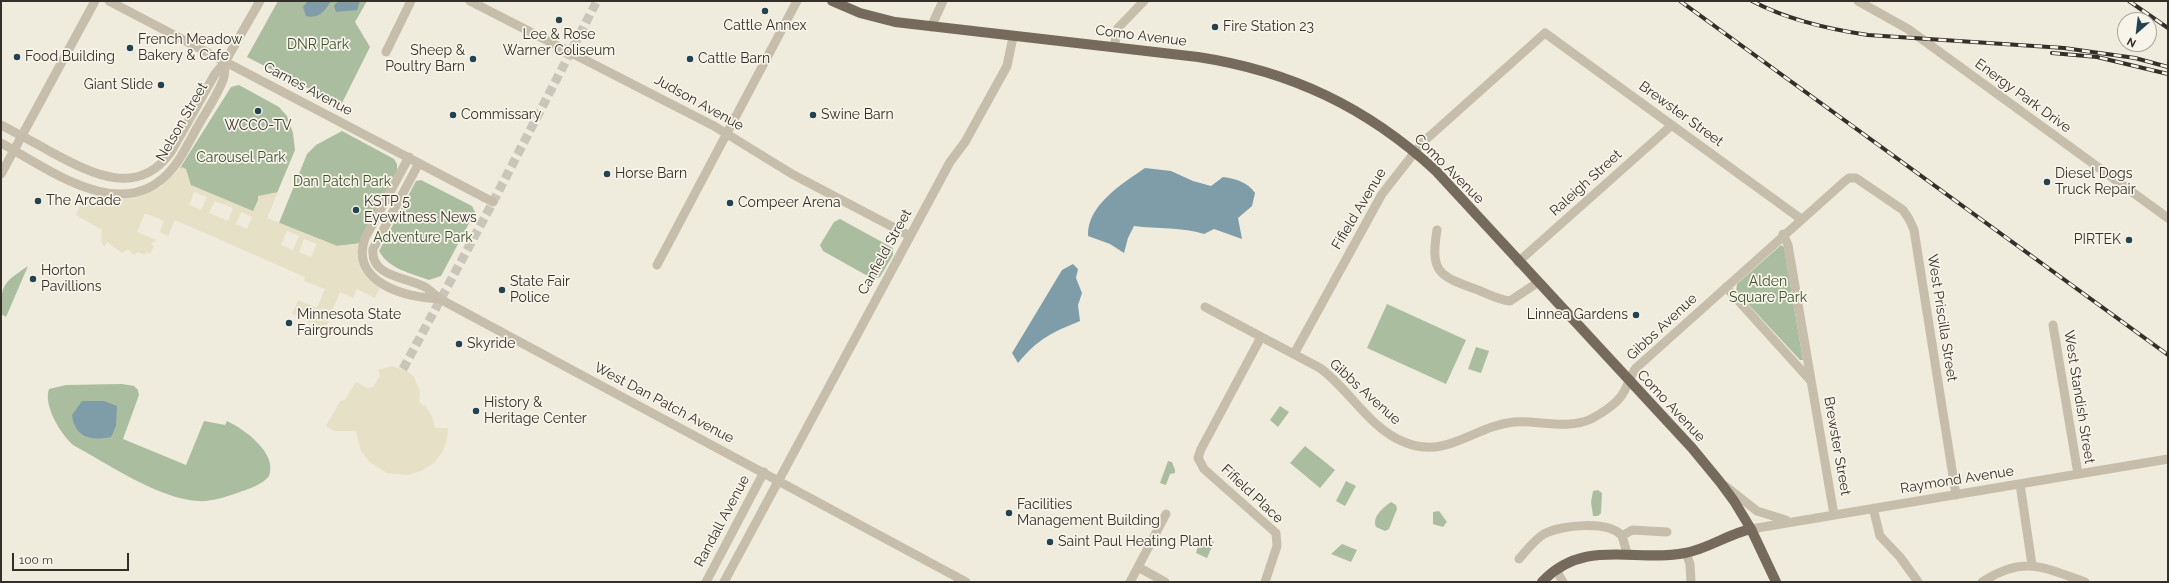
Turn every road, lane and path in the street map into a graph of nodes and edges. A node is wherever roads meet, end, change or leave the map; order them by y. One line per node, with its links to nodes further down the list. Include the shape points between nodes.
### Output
1 (95, 1): 20 (street)
2 (109, 1): 16 (street, Carnes Avenue)
3 (260, 1): 16 (street, Nelson Street)
4 (411, 1): 15 (street)
5 (470, 1): 19 (street, Judson Avenue, via 552,44 589,60)
6 (797, 1): 19 (street)
7 (832, 1): 11 (main road, Como Avenue, via 878,18)
8 (943, 1): 11 (street)
9 (1144, 1): 14 (street, via 1118,28)
10 (1858, 1): 29 (street, Energy Park Drive, via 1914,34)
11 (931, 27): 13 (main road, Como Avenue)
12 (1545, 33): 18 (street, Brewster Street); 23 (street, Fifield Avenue, via 1422,142)
13 (1013, 37): 14 (main road, Como Avenue); 33 (street, Canfield Street, via 1007,66)
14 (1114, 47): 23 (main road, Como Avenue, via 1225,61 1274,74 1345,104)
15 (386, 52)
16 (225, 62): 20 (street, Nelson Street, via 215,74 164,162 145,174 114,178 90,172); 22 (street, Nelson Street, via 224,79 172,169 147,189 125,194 110,194 86,188); 24 (street, Carnes Avenue)
17 (1, 125): 20 (street, Nelson Street)
18 (1672, 125): 30 (street, Brewster Street); 34 (street, Raleigh Street)
19 (727, 134): 33 (street, Judson Avenue, via 792,174); 35 (street)
20 (22, 136): 22 (street)
21 (1, 143): 22 (street, Nelson Street)
22 (14, 150): 26 (street)
23 (1414, 152): 34 (main road, Como Avenue, via 1446,182); 42 (street, Fifield Avenue, via 1382,194)
24 (409, 157): 25 (street, Carnes Avenue); 38 (street, West Dan Patch Avenue, via 365,238 362,252 365,267 372,277 384,284 420,298)
25 (419, 163): 28 (street, Carnes Avenue); 38 (street, West Dan Patch Avenue, via 375,243 373,253 376,263 384,271 424,287)
26 (1, 174)
27 (1850, 178): 30 (street, Gibbs Avenue); 51 (street, West Priscilla Street, via 1861,180 1902,210 1914,230)
28 (493, 202)
29 (2168, 218)
30 (1801, 219): 32 (street, Gibbs Avenue)
31 (1437, 230): 36 (street, via 1434,256 1439,269 1452,280 1510,301)
32 (1783, 234): 37 (street, Gibbs Avenue); 44 (street, Brewster Street, via 1788,245)
33 (910, 236): 48 (street, Canfield Street)
34 (1518, 262): 36 (main road, Como Avenue)
35 (657, 265)
36 (1537, 283): 43 (main road, Como Avenue)
37 (1726, 287): 43 (street, Gibbs Avenue, via 1636,368); 44 (street, Brewster Street)
38 (440, 298): 46 (street, West Dan Patch Avenue)
39 (1205, 307): 41 (street, Gibbs Avenue)
40 (2052, 325): 47 (street, West Standish Street)
41 (1261, 337): 42 (street, Gibbs Avenue); 70 (street, Fifield Place, via 1198,453 1198,461 1276,533 1277,546)
42 (1294, 354): 43 (street, Gibbs Avenue, via 1334,379 1387,432 1403,442 1424,447 1453,444 1508,423 1567,424 1585,421 1597,416 1622,396)
43 (1629, 381): 49 (main road, Como Avenue)
44 (1812, 382): 54 (street, Brewster Street)
45 (2168, 459): 47 (street, Raymond Avenue)
46 (764, 472): 48 (street, West Dan Patch Avenue); 65 (street, Randall Avenue)
47 (2078, 474): 50 (street, Raymond Avenue)
48 (778, 480): 66 (street); 67 (street, West Dan Patch Avenue)
49 (1720, 482): 55 (street, via 1757,511); 56 (main road, Como Avenue)
50 (2020, 484): 51 (street, Raymond Avenue); 62 (street)
51 (1956, 495): 52 (street, Raymond Avenue)
52 (1873, 508): 54 (street, Raymond Avenue); 75 (street, via 1880,536 1900,557)
53 (1166, 514): 63 (street)
54 (1834, 515): 55 (street, Raymond Avenue)
55 (1794, 522): 56 (street, Raymond Avenue)
56 (1751, 529): 60 (main road); 74 (main road, Como Avenue)
57 (1667, 532): 58 (street, via 1632,530)
58 (1622, 536): 59 (street); 61 (street, via 1613,529 1600,526 1558,529 1538,539)
59 (1627, 553): 60 (main road); 64 (main road, via 1598,554 1574,561)
60 (1686, 553): 73 (street, via 1690,564)
61 (1519, 559)
62 (2032, 565): 76 (street, via 2011,567); 77 (street)
63 (1138, 567): 68 (street); 69 (street)
64 (1556, 570): 71 (main road); 72 (street)
65 (706, 582)
66 (724, 582)
67 (965, 582)
68 (1130, 582)
69 (1165, 582)
70 (1265, 582)
71 (1542, 582)
72 (1563, 582)
73 (1691, 582)
74 (1776, 582)
75 (1918, 582)
76 (1982, 582)
77 (2085, 582)

